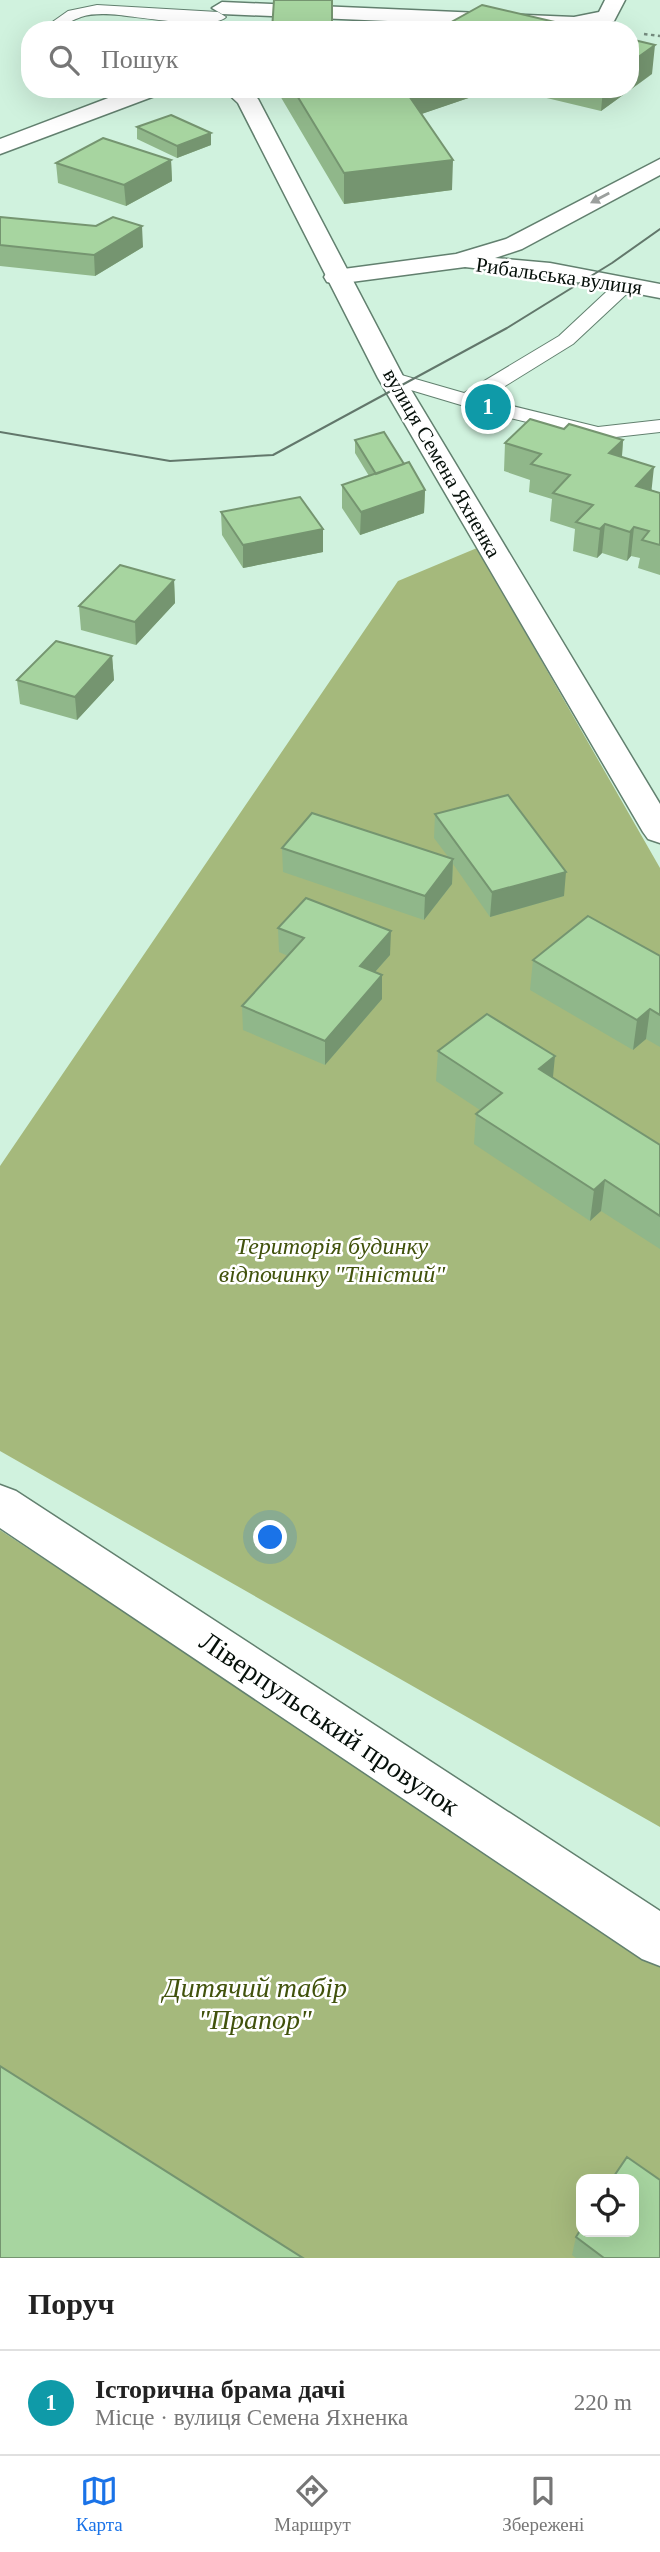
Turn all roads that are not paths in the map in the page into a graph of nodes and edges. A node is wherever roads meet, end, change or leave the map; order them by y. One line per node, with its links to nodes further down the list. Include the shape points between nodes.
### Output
1 (615, 0): 5 (street, via 607,17)
2 (219, 14): 3 (lane, via 151,15 104,5 75,12); 4 (street)
3 (62, 21)
4 (495, 21)
5 (585, 21)
6 (128, 98): 8 (street)
7 (246, 98): 11 (street, вулиця Семена Яхненка)
8 (0, 147)
9 (660, 166): 10 (street, one-way to 10, via 514,244)
10 (459, 261): 11 (street); 12 (street, Рибальська вулиця)
11 (336, 277): 14 (street, вулиця Семена Яхненка)
12 (626, 284): 13 (street, Рибальська вулиця); 15 (lane, via 566,340)
13 (660, 291)
14 (391, 378): 15 (lane); 17 (street, вулиця Семена Яхненка)
15 (468, 400): 16 (lane, via 598,433)
16 (660, 426)
17 (660, 832)
18 (0, 1504): 19 (street, Ліверпульський провулок)
19 (660, 1941)

